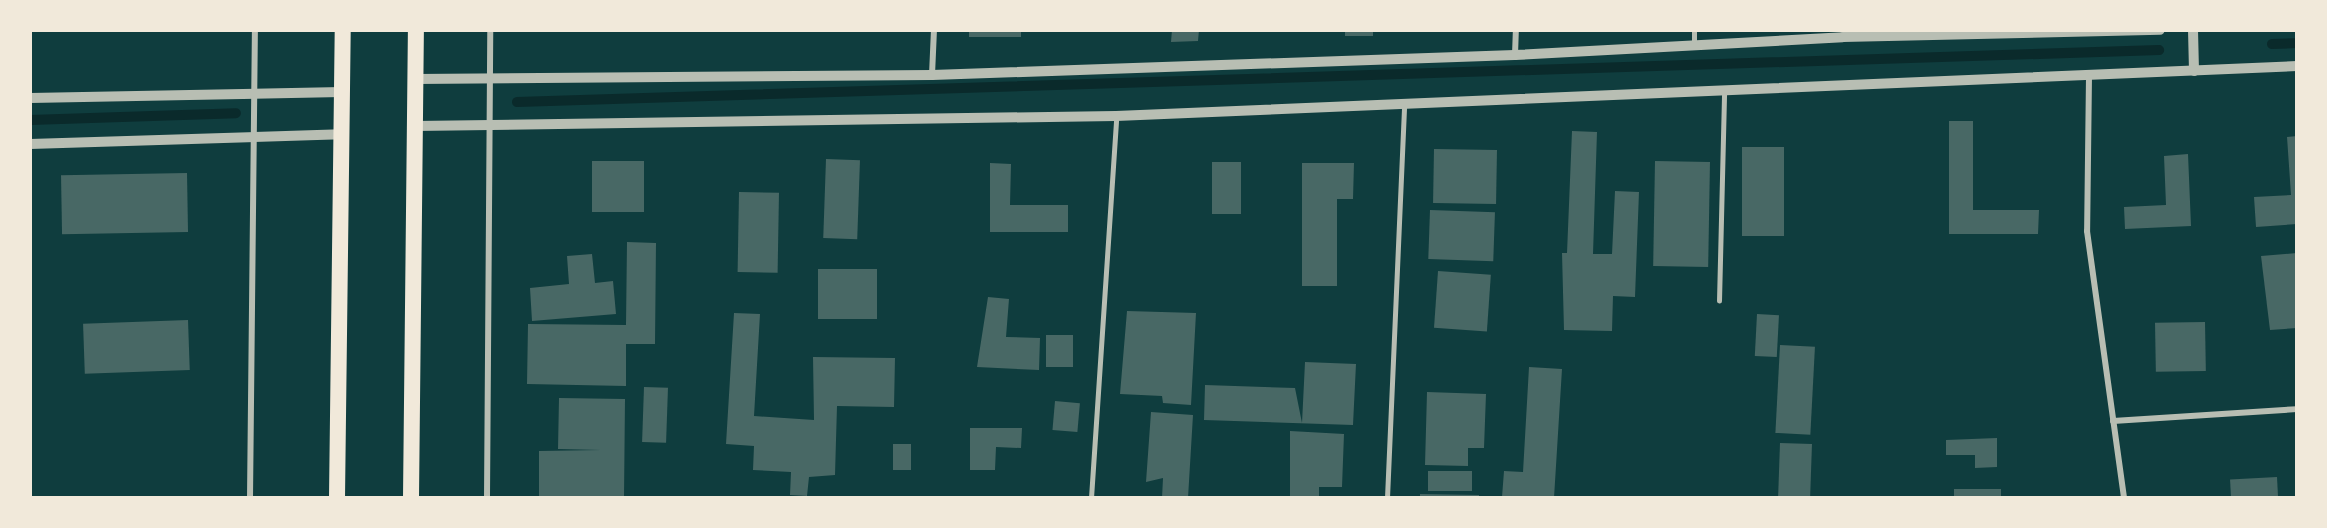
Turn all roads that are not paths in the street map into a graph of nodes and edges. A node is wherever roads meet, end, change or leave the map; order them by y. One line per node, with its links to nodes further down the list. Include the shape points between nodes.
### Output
1 (255, 30): 21 (street)
2 (343, 30): 19 (highway)
3 (416, 30): 17 (highway)
4 (490, 30): 18 (street)
5 (934, 30): 15 (street)
6 (1516, 30): 12 (street)
7 (1694, 30): 11 (lane)
8 (2160, 30): 10 (street)
9 (2193, 30): 14 (street)
10 (1843, 33): 11 (street)
11 (1694, 44): 12 (street)
12 (1515, 55): 15 (street)
13 (2297, 66): 14 (street)
14 (2194, 71): 16 (street)
15 (932, 75): 18 (street)
16 (2089, 76): 20 (street); 32 (street, via 2087,231)
17 (415, 79): 18 (street); 25 (highway)
18 (490, 79): 26 (street)
19 (342, 92): 21 (street); 27 (highway)
20 (1724, 92): 23 (street); 30 (lane)
21 (255, 93): 22 (street); 28 (street)
22 (30, 98)
23 (1404, 105): 24 (street); 38 (lane)
24 (1116, 116): 26 (street); 37 (lane)
25 (415, 126): 26 (street); 35 (highway)
26 (489, 127): 36 (street)
27 (341, 134): 28 (street); 34 (highway)
28 (255, 136): 29 (street); 33 (street)
29 (30, 144)
30 (1719, 301)
31 (2297, 409): 32 (street)
32 (2113, 421): 39 (street)
33 (250, 498)
34 (337, 498)
35 (411, 498)
36 (487, 498)
37 (1091, 498)
38 (1387, 498)
39 (2124, 498)

